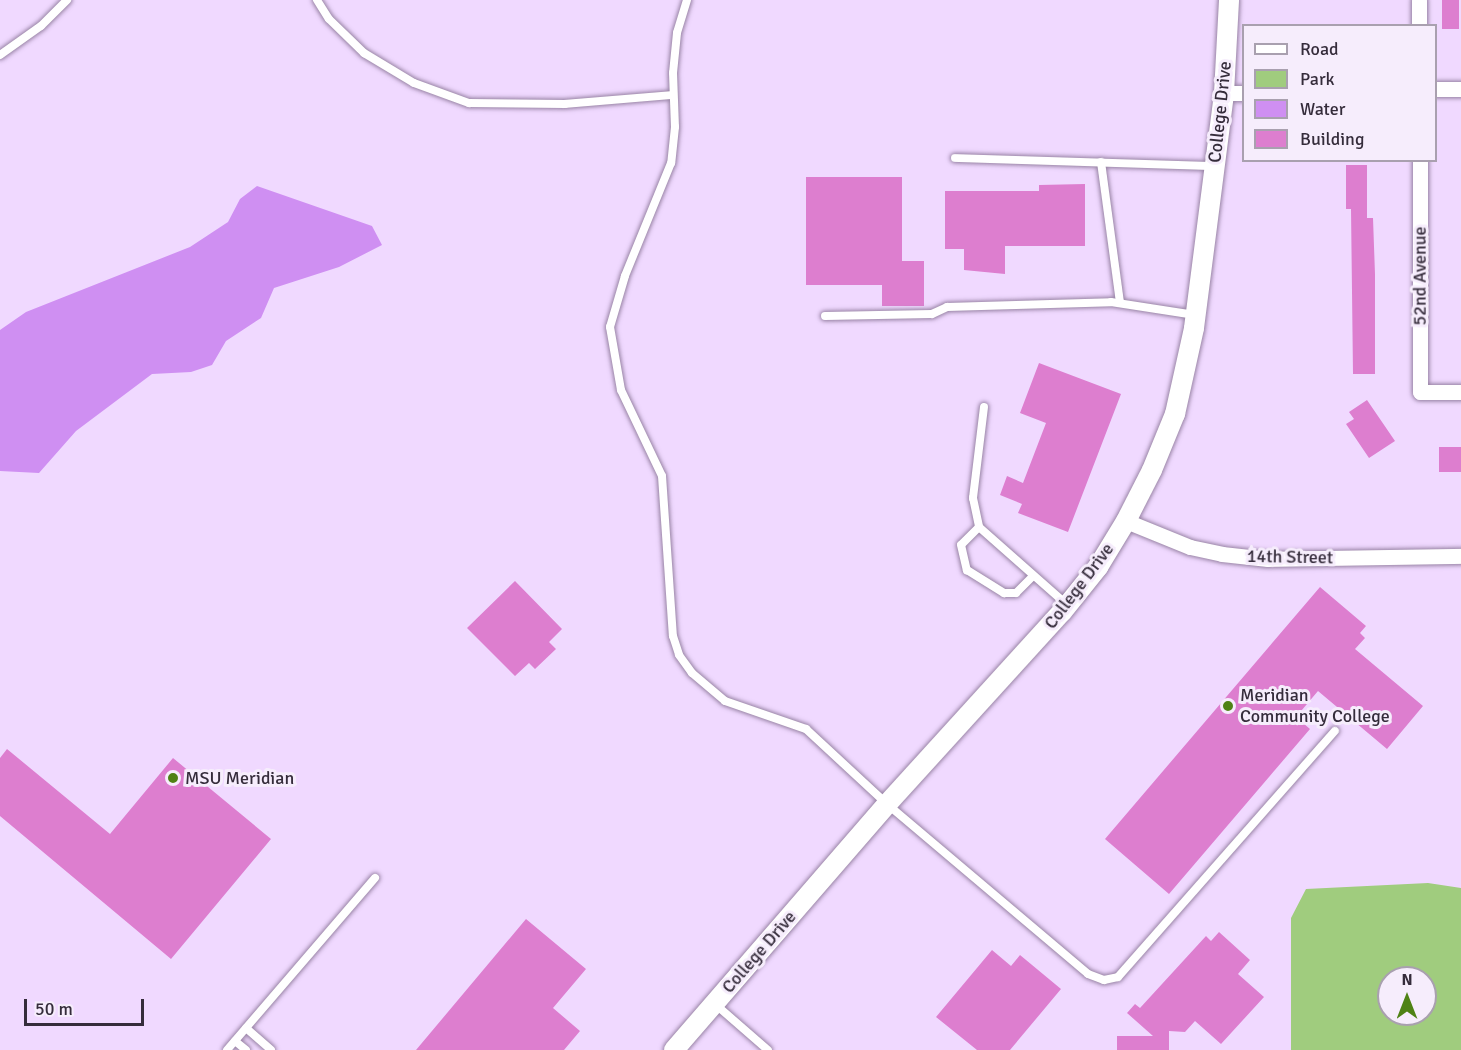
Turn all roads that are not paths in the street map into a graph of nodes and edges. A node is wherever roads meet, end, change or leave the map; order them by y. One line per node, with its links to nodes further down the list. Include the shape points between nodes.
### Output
1 (67, 0): 7 (lane, via 41,26)
2 (317, 0): 11 (lane, via 329,19 364,53 414,83 469,103 565,104)
3 (687, 0): 11 (lane, via 677,33)
4 (1229, 0): 10 (street, College Drive)
5 (1419, 0): 6 (street)
6 (1419, 24)
7 (0, 55)
8 (1437, 89): 9 (street)
9 (1461, 89)
10 (1234, 93): 15 (street, College Drive)
11 (673, 95): 27 (lane, via 671,164 614,307 610,327 621,390 662,476 673,636 679,655 705,688 725,701 806,729)
12 (955, 158): 13 (lane)
13 (1101, 162): 15 (lane); 16 (lane)
14 (1420, 162): 19 (street, 52nd Avenue, via 1420,392)
15 (1215, 166): 17 (street, College Drive)
16 (1120, 303): 17 (lane); 18 (lane, via 947,307 932,314)
17 (1196, 315): 21 (street, College Drive, via 1175,414)
18 (825, 316)
19 (1461, 392)
20 (984, 407): 22 (lane, via 973,498)
21 (1126, 521): 23 (street, 14th Street, via 1190,547 1268,559); 25 (street, College Drive)
22 (980, 527): 24 (lane); 24 (lane, via 961,545 966,570 1004,593 1016,593)
23 (1461, 556)
24 (1032, 577): 25 (lane)
25 (1067, 605): 27 (street, College Drive)
26 (1335, 731): 27 (lane, via 1118,977 1104,980 1088,974)
27 (887, 804): 29 (street, College Drive)
28 (375, 878): 30 (lane)
29 (715, 1004): 35 (street, College Drive); 36 (lane)
30 (246, 1028): 31 (lane); 34 (lane)
31 (235, 1041): 32 (lane); 33 (lane)
32 (227, 1050)
33 (246, 1050)
34 (271, 1050)
35 (674, 1050)
36 (768, 1050)

